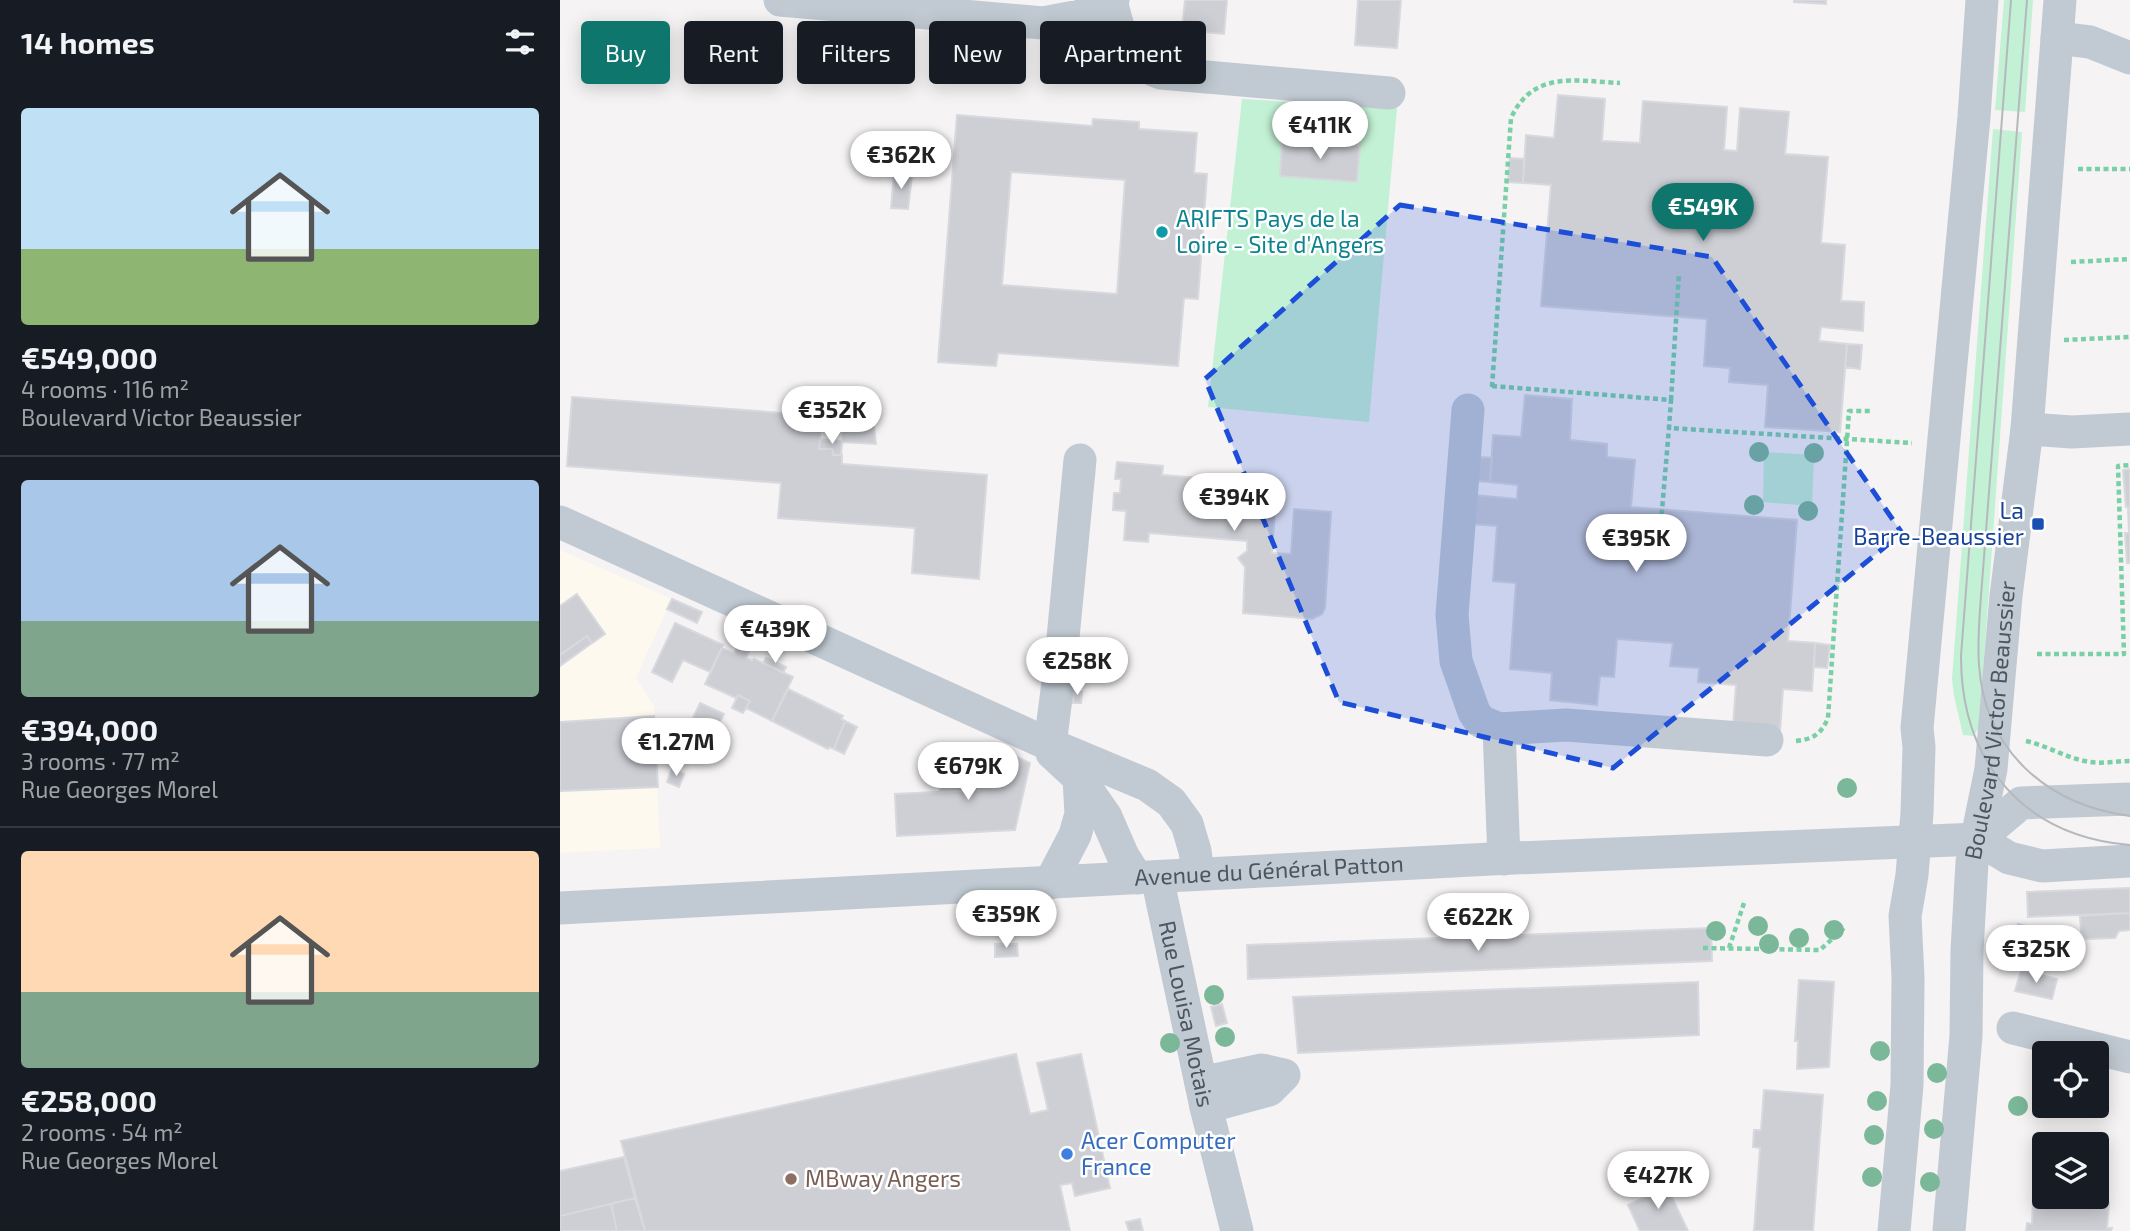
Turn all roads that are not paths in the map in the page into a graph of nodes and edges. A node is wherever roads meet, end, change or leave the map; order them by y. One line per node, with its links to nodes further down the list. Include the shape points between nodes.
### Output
1 (780, 0): 4 (street, via 1043,23 1080,16)
2 (1982, 0): 21 (street, via 1917,729)
3 (2060, 0): 5 (street, Boulevard Victor Beaussier)
4 (1112, 1): 7 (street, via 1125,51 1161,73)
5 (2057, 38): 6 (street, via 2090,42); 9 (street, Boulevard Victor Beaussier)
6 (2130, 58)
7 (1389, 93)
8 (1468, 410): 13 (street, via 1453,636 1456,661 1474,712 1480,721)
9 (2027, 429): 10 (street); 20 (street, Boulevard Victor Beaussier, via 1991,768)
10 (2130, 429)
11 (1080, 460): 15 (street, via 1061,659)
12 (560, 522): 15 (street)
13 (1499, 730): 14 (street, via 1566,725); 22 (street)
14 (1767, 740)
15 (1044, 742): 16 (street); 17 (street)
16 (1079, 778): 19 (street); 26 (street, via 1082,814)
17 (1147, 785): 19 (street, via 1118,796); 24 (street, via 1171,802 1187,824)
18 (2130, 799): 20 (street, via 2021,803)
19 (1106, 817): 25 (street, via 1123,856)
20 (1978, 839): 21 (street, Avenue du Général Patton); 23 (street, via 2009,858 2042,866); 32 (street, Boulevard Victor Beaussier, via 1972,862 1966,1036)
21 (1914, 842): 22 (street, Avenue du Général Patton); 31 (street, via 1905,916 1907,1085)
22 (1504, 859): 24 (street, Avenue du Général Patton)
23 (2130, 861)
24 (1198, 874): 25 (street, Avenue du Général Patton)
25 (1147, 878): 26 (street, Avenue du Général Patton); 30 (street, Rue Louisa Motais)
26 (1050, 883): 27 (street, Avenue du Général Patton)
27 (560, 908)
28 (2013, 1028): 29 (street)
29 (2130, 1057)
30 (1237, 1231)
31 (1894, 1231)
32 (1949, 1231)

